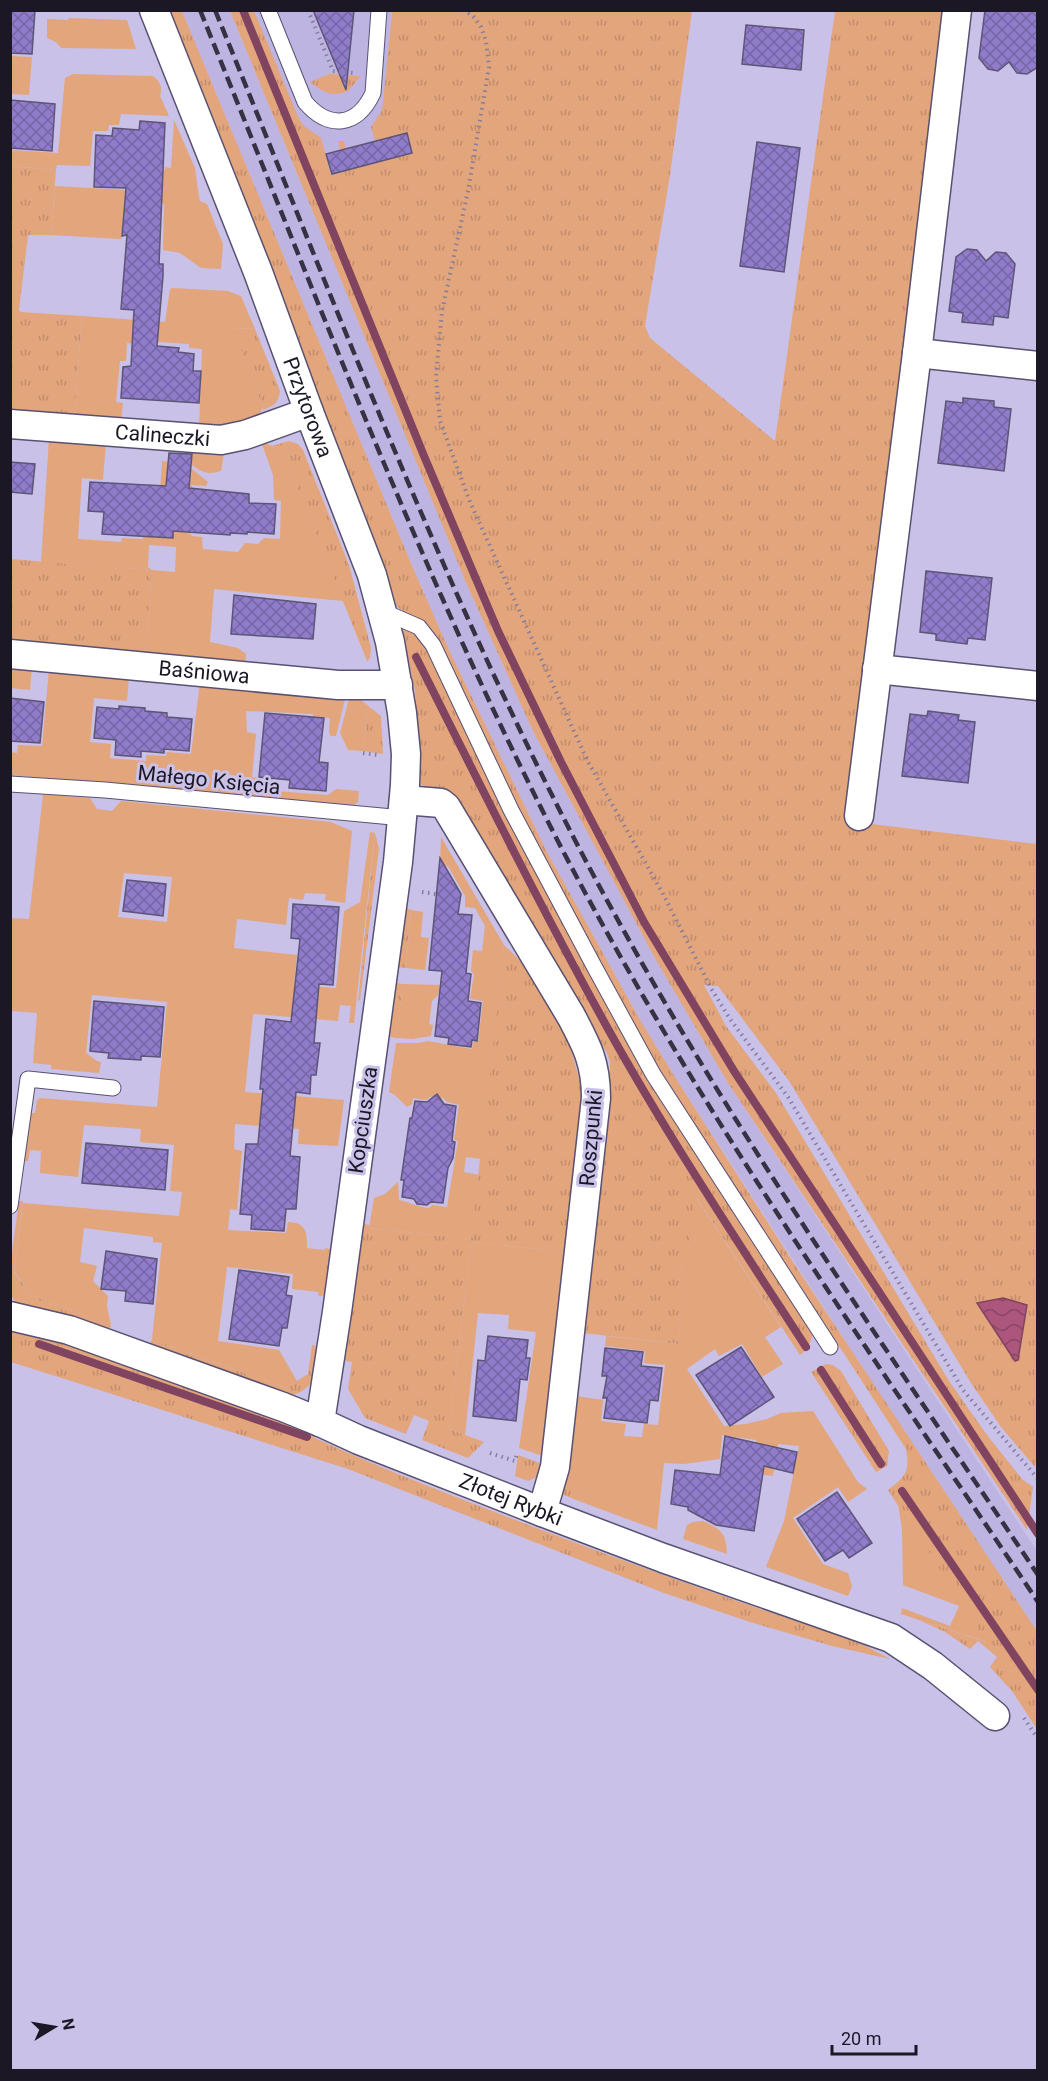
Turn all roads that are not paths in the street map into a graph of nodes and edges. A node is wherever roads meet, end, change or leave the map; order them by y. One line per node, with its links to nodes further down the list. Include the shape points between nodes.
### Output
1 (154, 10): 7 (street, Przytorowa)
2 (268, 10): 3 (lane, via 305,102 322,117 340,121 360,113 373,93)
3 (379, 10)
4 (957, 10): 5 (street)
5 (917, 353): 6 (street); 11 (street)
6 (1038, 366)
7 (309, 412): 8 (street, Calineczki, via 253,433 220,440); 9 (street, Przytorowa, via 352,519)
8 (10, 424)
9 (382, 611): 12 (street, Przytorowa); 20 (lane, via 419,627 433,645 511,810 653,1074)
10 (10, 654): 12 (street, Baśniowa, via 338,685)
11 (877, 669): 13 (street); 16 (street)
12 (398, 685): 15 (street, Przytorowa, via 405,743)
13 (1038, 686)
14 (10, 784): 15 (lane, Małego Księcia)
15 (403, 809): 21 (street, Kopciuszka); 22 (street, Roszpunki, via 441,803 446,807 571,1016 594,1062 596,1098 565,1386 555,1467)
16 (859, 816)
17 (113, 1088): 18 (lane, via 28,1079)
18 (10, 1206)
19 (10, 1316): 21 (street, Złotej Rybki, via 69,1330)
20 (830, 1347)
21 (320, 1422): 22 (street, Złotej Rybki)
22 (542, 1512): 23 (street, Złotej Rybki, via 891,1638)
23 (995, 1716)

